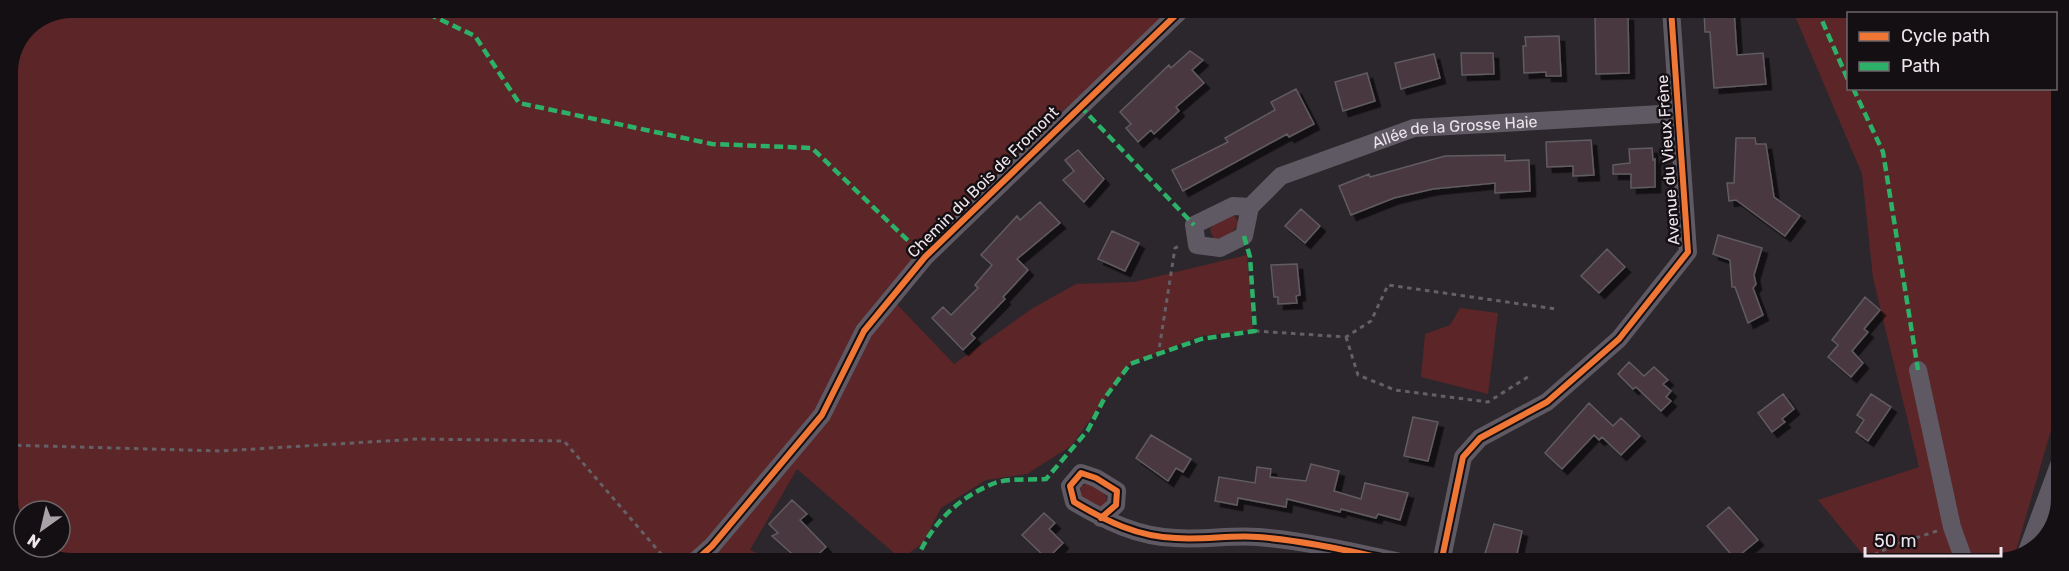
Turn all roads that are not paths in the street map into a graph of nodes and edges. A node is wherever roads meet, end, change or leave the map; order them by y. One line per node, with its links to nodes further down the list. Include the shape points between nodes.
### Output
1 (1173, 18): 9 (street, Chemin du Bois de Fromont, via 925,257 864,331 822,415)
2 (1672, 18): 3 (street, Avenue du Vieux Frêne)
3 (1678, 113): 4 (street, Allée de la Grosse Haie, via 1414,128 1281,176); 11 (street, Avenue du Vieux Frêne, via 1688,252 1619,339 1547,402 1480,438 1463,457)
4 (1250, 207): 4 (street, via 1244,236 1221,248 1197,245 1194,225 1233,206)
5 (1918, 370): 12 (street)
6 (2051, 486): 8 (street)
7 (1101, 518): 10 (street, via 1117,527 1174,538 1255,537)
8 (2031, 541)
9 (704, 553)
10 (1356, 553)
11 (1443, 553)
12 (1962, 553)

